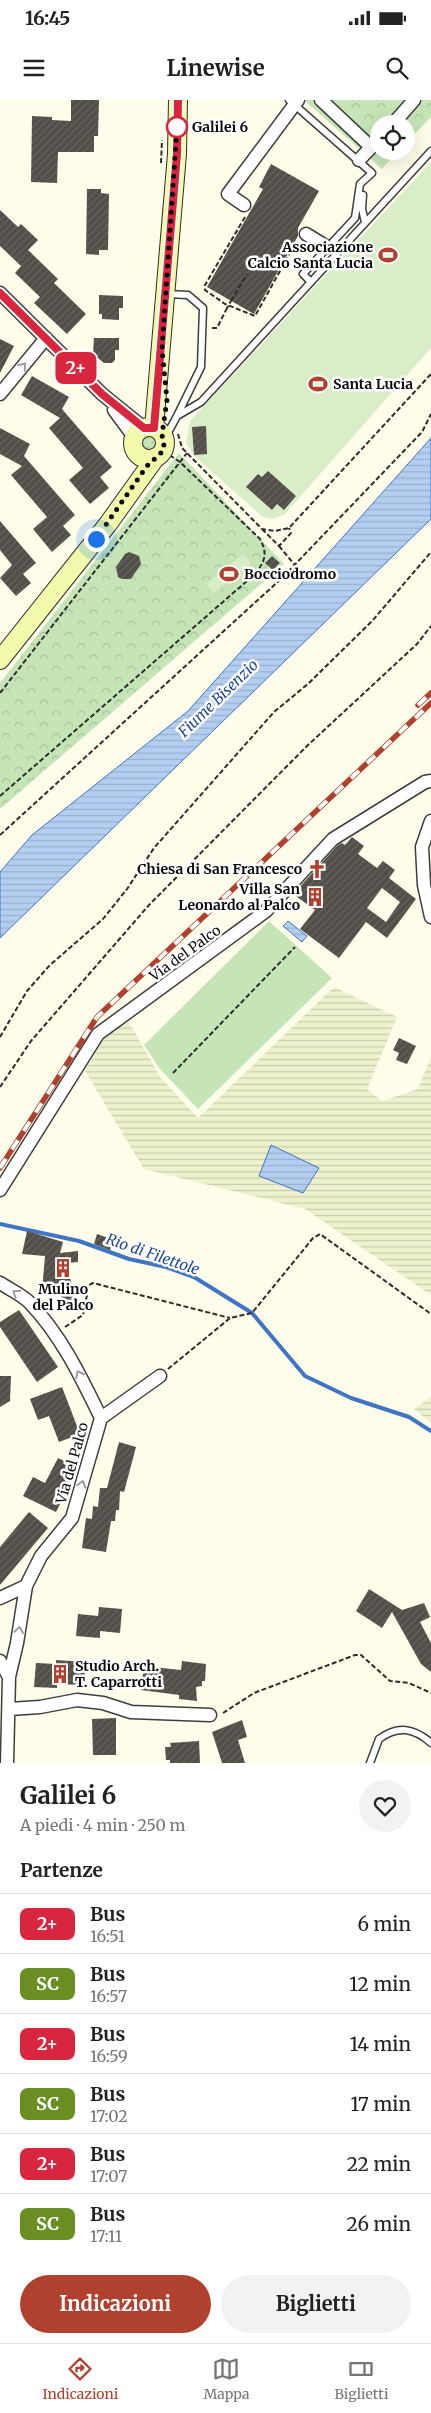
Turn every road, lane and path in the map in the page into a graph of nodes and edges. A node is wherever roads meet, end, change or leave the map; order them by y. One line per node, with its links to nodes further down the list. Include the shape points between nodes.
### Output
1 (178, 100): 19 (main road, via 177,154)
2 (321, 100): 6 (street)
3 (414, 100): 5 (street)
4 (294, 101): 9 (lane); 11 (street, via 228,194)
5 (401, 115)
6 (370, 139)
7 (370, 148): 9 (street)
8 (431, 150): 12 (lane)
9 (359, 160): 10 (lane, via 372,173)
10 (363, 181): 12 (lane); 14 (lane, via 355,218)
11 (244, 206): 15 (path, via 248,211 205,290 224,304 255,316)
12 (365, 222): 17 (lane)
13 (306, 234): 14 (street)
14 (326, 247): 17 (lane, via 303,274)
15 (290, 253)
16 (247, 274): 20 (path, bridge)
17 (310, 281): 25 (lane, via 201,402)
18 (0, 292): 21 (street)
19 (165, 293): 25 (lane, via 188,296 203,308 201,367); 26 (main road, via 162,349 167,400)
20 (218, 322)
21 (46, 338): 23 (street, one-way to 21); 26 (street)
22 (431, 374): 29 (path)
23 (0, 394)
24 (431, 414): 33 (path, via 422,432)
25 (176, 419): 26 (lane); 27 (path, via 182,448)
26 (152, 441): 28 (path); 35 (main road, via 135,464 121,506)
27 (187, 453): 28 (path); 30 (path)
28 (180, 462): 36 (path); 38 (path, via 260,539 266,550 264,562 255,574)
29 (289, 528): 30 (path); 31 (path, via 291,533)
30 (262, 529): 31 (path)
31 (279, 546): 33 (path)
32 (431, 552): 43 (path, via 373,620 309,684 274,712 154,848 103,918 50,965 27,991)
33 (294, 564): 40 (path)
34 (431, 626): 45 (path, via 417,644 306,746 149,905 31,1041)
35 (0, 660)
36 (0, 693)
37 (431, 781): 46 (street, Via del Palco, via 333,839 266,911 98,1034)
38 (0, 796)
39 (431, 821): 41 (street, via 422,847 424,886)
40 (0, 835)
41 (431, 917)
42 (295, 947): 44 (path)
43 (0, 1037)
44 (173, 1073)
45 (0, 1087)
46 (0, 1190)
47 (0, 1282): 50 (street, Via del Palco, one-way to 47, via 28,1301)
48 (431, 1314): 49 (path, via 320,1234 313,1238 252,1313)
49 (230, 1318): 50 (path, via 93,1283 89,1285 83,1315); 51 (path)
50 (54, 1332): 52 (street, Via del Palco, one-way to 50, via 75,1365)
51 (160, 1376): 52 (street)
52 (101, 1418): 53 (street, Via del Palco, one-way to 52, via 41,1556 72,1518)
53 (26, 1586): 54 (street); 56 (street, Via del Palco, one-way to 53)
54 (0, 1598)
55 (0, 1661): 56 (street)
56 (9, 1677): 58 (street, Via del Palco)
57 (431, 1693): 59 (path, via 410,1683 390,1681 361,1655 355,1655 254,1693 229,1710)
58 (9, 1709): 59 (street, via 77,1700 103,1703 131,1712); 61 (street, Via del Palco)
59 (210, 1715)
60 (431, 1743): 62 (lane, via 420,1733 397,1729 379,1739)
61 (7, 1763)
62 (370, 1763)

